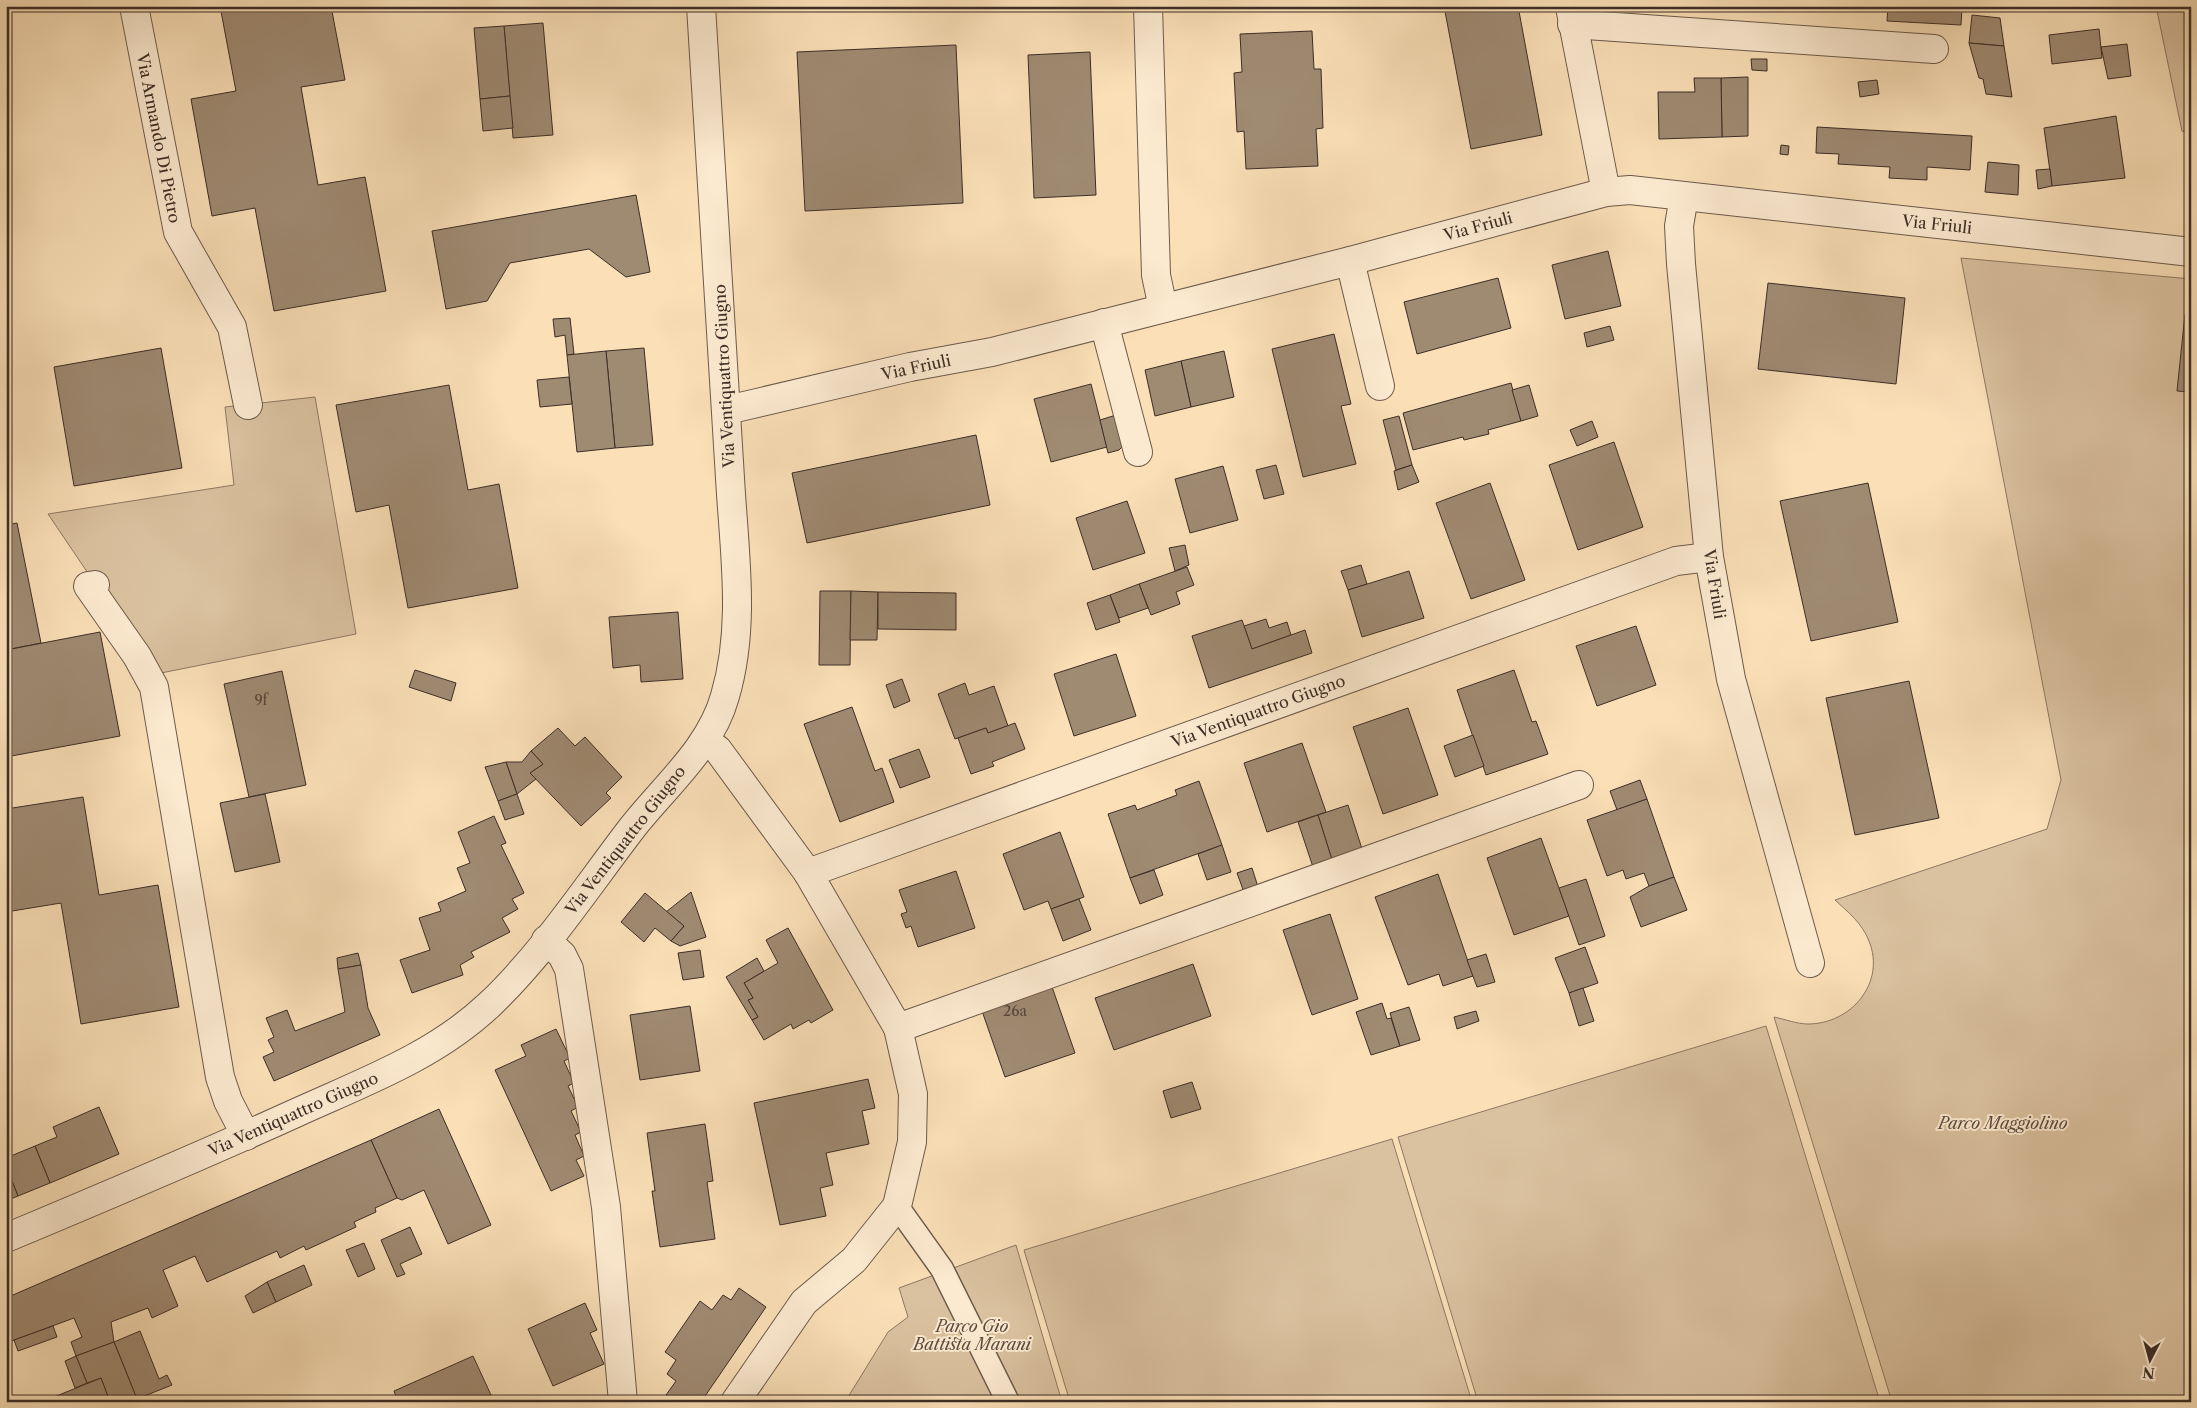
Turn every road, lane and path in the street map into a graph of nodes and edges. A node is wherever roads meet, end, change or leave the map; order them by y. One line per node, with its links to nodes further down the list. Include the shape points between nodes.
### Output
1 (134, 6): 13 (street, Via Armando Di Pietro, via 178,232 232,327)
2 (701, 6): 14 (street, Via Ventiquattro Giugno)
3 (1148, 6): 10 (street, via 1156,275)
4 (1571, 15): 5 (street); 6 (street)
5 (1934, 49)
6 (1606, 192): 7 (street, Via Friuli, via 1630,190); 9 (street, Via Friuli)
7 (1684, 196): 8 (street, Via Friuli); 16 (street, Via Friuli, via 1678,226)
8 (2191, 252)
9 (1350, 261): 10 (street, Via Friuli); 12 (street)
10 (1163, 308): 11 (street, Via Friuli)
11 (1104, 323): 14 (street, Via Friuli, via 992,352 910,367); 15 (street)
12 (1380, 386)
13 (248, 405)
14 (727, 410): 18 (street, Via Ventiquattro Giugno, via 738,573 735,649 725,699)
15 (1138, 452)
16 (1709, 557): 20 (street, Via Ventiquattro Giugno, via 1676,561); 22 (street, Via Friuli, via 1731,680)
17 (95, 585): 24 (street, via 88,586 154,686 220,1077)
18 (705, 740): 20 (street, via 718,750); 21 (street, Via Ventiquattro Giugno, via 648,807)
19 (1579, 785): 23 (street)
20 (808, 873): 23 (street)
21 (546, 940): 24 (street, Via Ventiquattro Giugno, via 489,1006 452,1035 405,1064); 27 (street, via 562,955 569,969 606,1207)
22 (1810, 962)
23 (898, 1028): 25 (street, via 913,1094 912,1142)
24 (246, 1136): 26 (street, Via Ventiquattro Giugno)
25 (897, 1206): 28 (street, via 854,1260 804,1302); 29 (lane, via 942,1269)
26 (6, 1238)
27 (622, 1402)
28 (735, 1402)
29 (1008, 1402)

